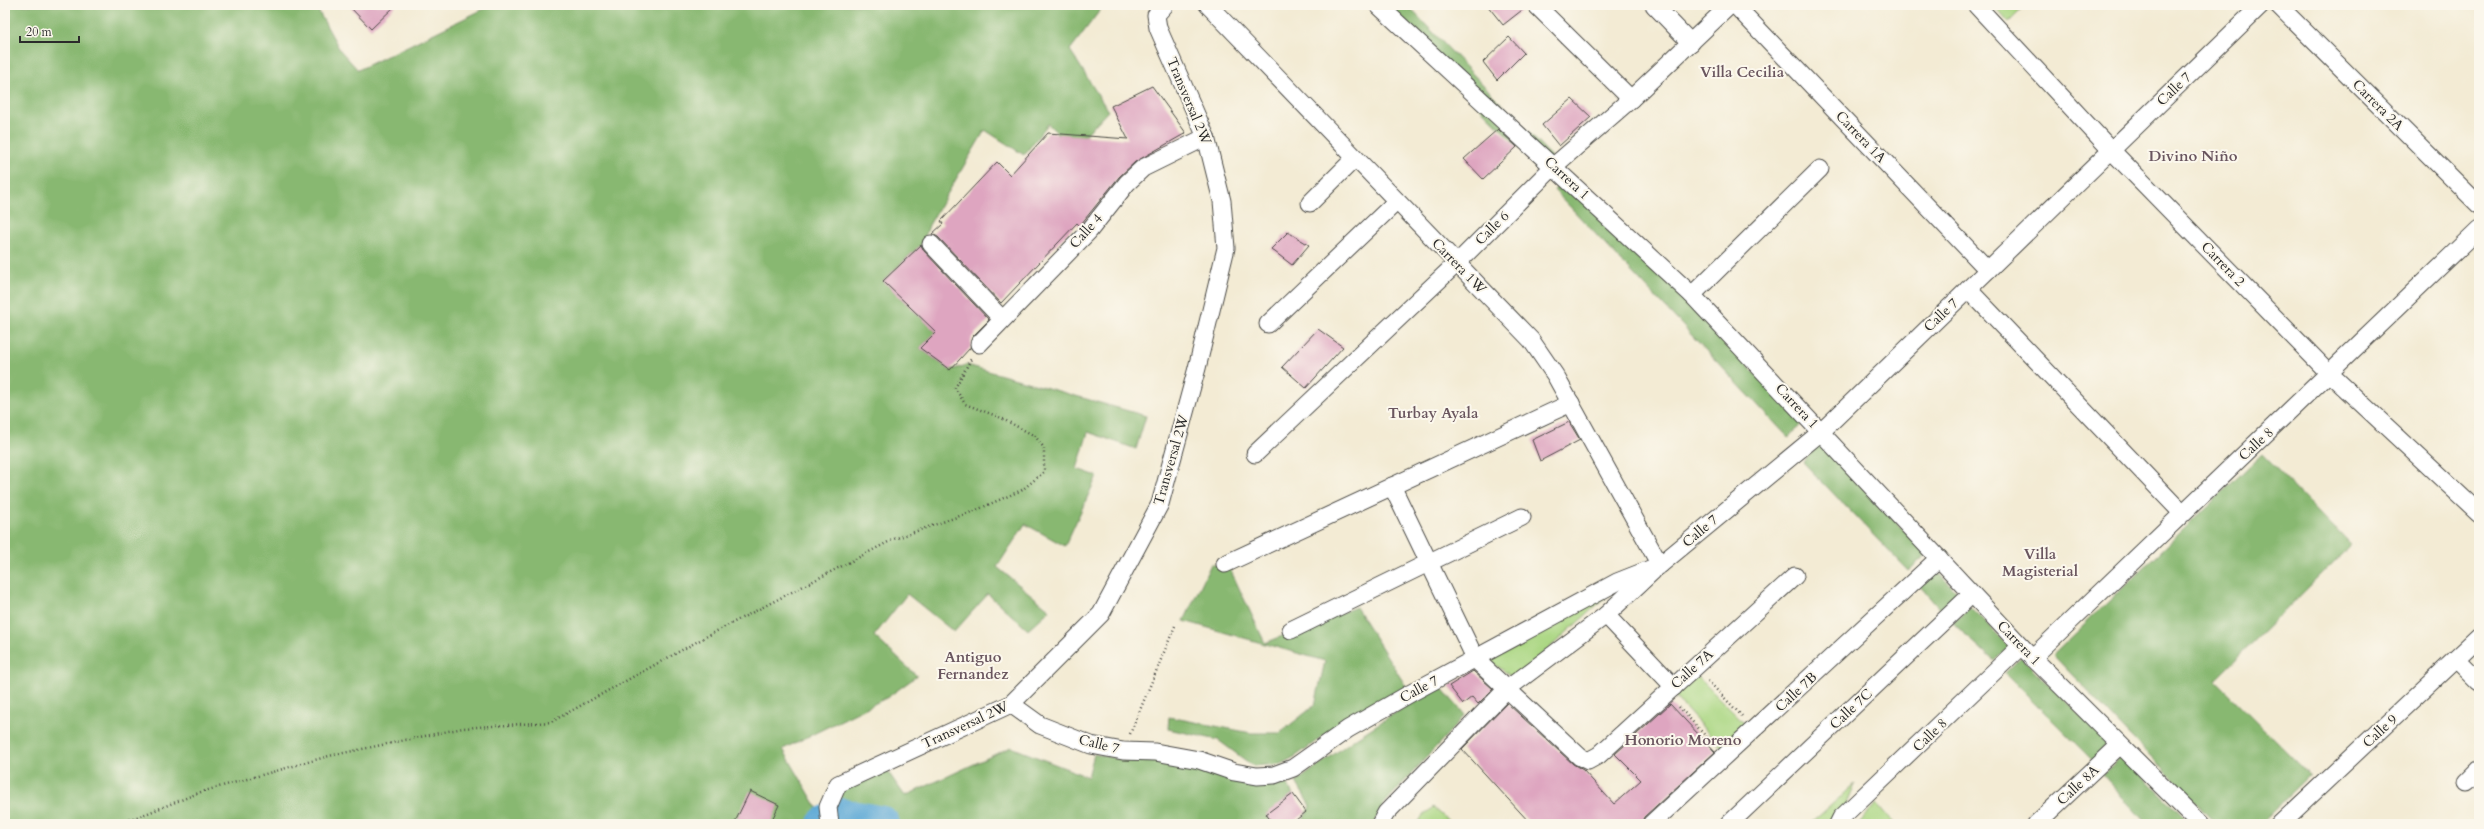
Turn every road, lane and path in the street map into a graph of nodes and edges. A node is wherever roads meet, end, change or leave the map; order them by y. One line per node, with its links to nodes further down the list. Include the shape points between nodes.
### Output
1 (1208, 5): 15 (street, Carrera 1W)
2 (1536, 5): 12 (street)
3 (1654, 5): 11 (street)
4 (1730, 5): 11 (street, Calle 6)
5 (1735, 5): 24 (street, Carrera 1A)
6 (1976, 5): 14 (street, Carrera 2)
7 (2261, 5): 14 (street, Calle 7)
8 (2278, 5): 20 (street, Carrera 2A)
9 (1389, 9): 16 (street, Carrera 1)
10 (1160, 10): 13 (street, Transversal 2W, via 1158,28)
11 (1691, 43): 12 (street, Calle 6)
12 (1631, 99): 16 (street, Calle 6)
13 (1206, 137): 27 (street, Calle 4, via 1143,168 1127,183 1089,231); 55 (street, Transversal 2W, via 1222,201 1226,248 1160,504 1100,614)
14 (2111, 150): 24 (street, Calle 7); 30 (street, Carrera 2)
15 (1355, 158): 18 (street, Carrera 1W); 19 (street)
16 (1554, 166): 23 (street, Calle 6); 26 (street, Carrera 1)
17 (1820, 169): 26 (street)
18 (1397, 201): 23 (street, Carrera 1W); 28 (street)
19 (1310, 203)
20 (2479, 205)
21 (2479, 229): 30 (street, Calle 8)
22 (931, 244): 27 (street)
23 (1457, 263): 31 (street, Carrera 1W, via 1530,340); 33 (street, Calle 6)
24 (1988, 270): 25 (street, Calle 7)
25 (1968, 288): 32 (street, Calle 7); 35 (street)
26 (1692, 296): 32 (street, Carrera 1)
27 (1002, 319): 29 (street, Calle 4)
28 (1268, 324)
29 (979, 344): 60 (path, via 955,388 965,404 999,416 1035,436 1044,448 1044,472 1022,490 894,539 711,634 551,722 463,728 329,756 201,792 118,824)
30 (2330, 374): 35 (street, Calle 8); 36 (street, Carrera 2)
31 (1571, 403): 34 (street); 41 (street, Carrera 1W)
32 (1821, 432): 38 (street, Carrera 1); 41 (street, Calle 7)
33 (1255, 454)
34 (1392, 486): 39 (street); 40 (street)
35 (2182, 513): 48 (street, Calle 8)
36 (2479, 513)
37 (1522, 516): 40 (street)
38 (1939, 558): 43 (street, Carrera 1); 56 (street, Calle 7B)
39 (1225, 564)
40 (1429, 564): 46 (street); 50 (street)
41 (1660, 564): 44 (street); 50 (street, Calle 7, via 1617,582)
42 (1795, 576): 51 (street, Calle 7A)
43 (1972, 594): 48 (street, Carrera 1); 64 (street, Calle 7C)
44 (1606, 615): 53 (street); 54 (street)
45 (1175, 626): 58 (path)
46 (1291, 630)
47 (2479, 637): 49 (street, Calle 9)
48 (2027, 652): 57 (street, Carrera 1); 65 (street, Calle 8, via 1841,818)
49 (2456, 659): 52 (street); 68 (street, Calle 9)
50 (1476, 660): 53 (street); 58 (street, Calle 7, via 1354,725 1293,768 1274,775 1257,776 1234,772 1199,760 1155,752)
51 (1695, 668): 54 (street, Calle 7A); 56 (path)
52 (2479, 682)
53 (1507, 689): 54 (street, Calle 7A, via 1580,757 1588,761 1598,755); 62 (street, via 1386,813)
54 (1670, 690): 59 (path)
55 (1011, 704): 58 (street, Calle 7, via 1040,725 1092,744); 61 (street, Transversal 2W, via 838,784 828,807)
56 (1755, 729): 59 (street, Calle 7B)
57 (2120, 745): 66 (street, Calle 8A); 67 (street, Carrera 1)
58 (1123, 751)
59 (1725, 757): 63 (street, Calle 7B)
60 (110, 824)
61 (830, 824)
62 (1380, 824)
63 (1651, 824)
64 (1729, 824)
65 (1838, 824)
66 (2036, 824)
67 (2200, 824)
68 (2280, 824)

